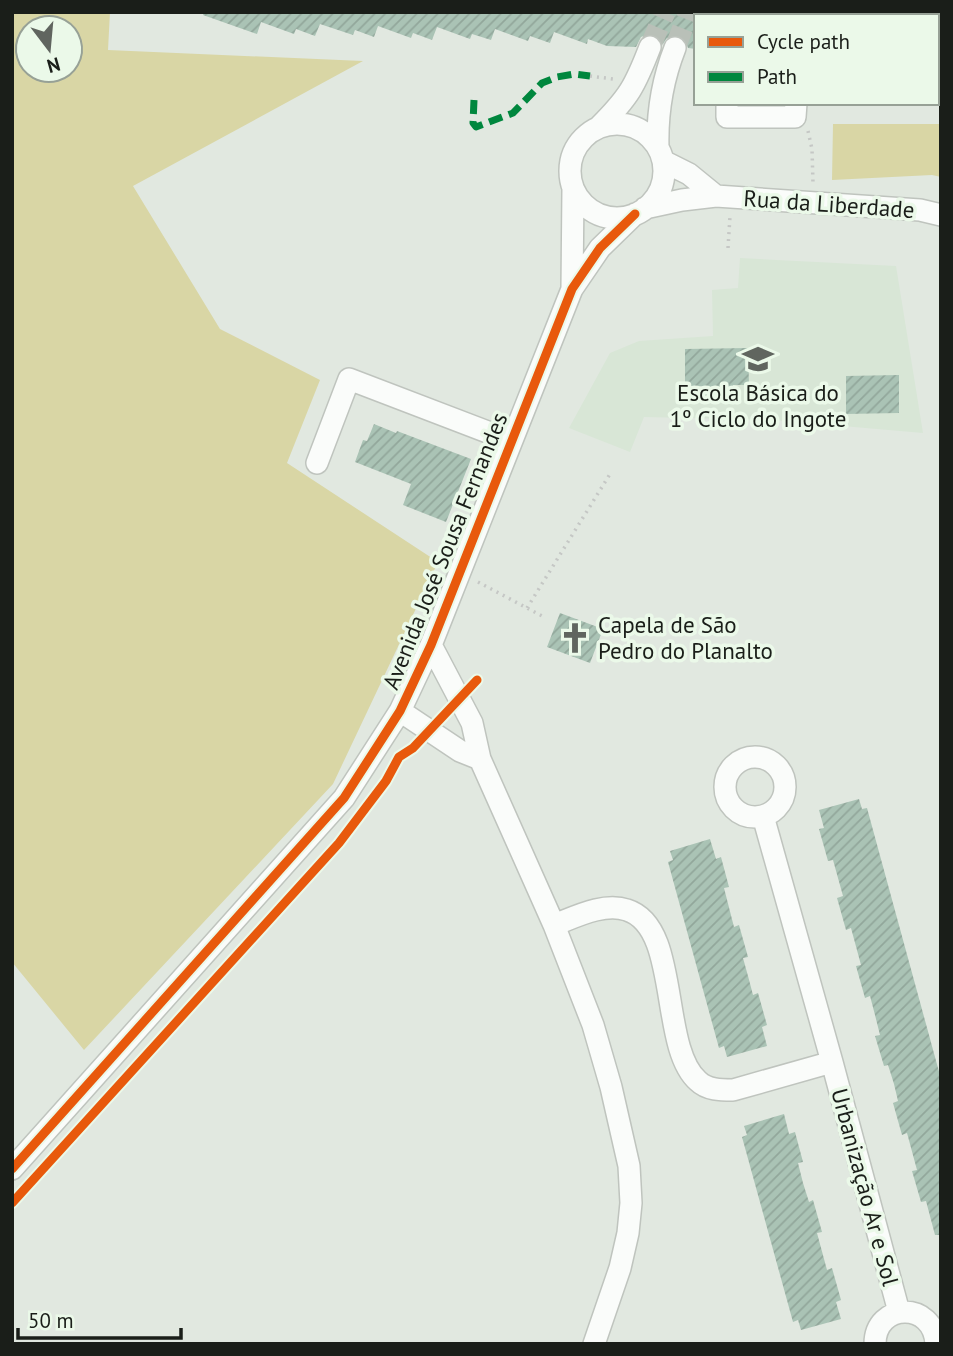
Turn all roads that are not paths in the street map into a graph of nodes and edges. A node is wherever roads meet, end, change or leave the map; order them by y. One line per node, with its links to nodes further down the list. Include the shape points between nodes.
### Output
1 (650, 47): 5 (street, via 638,81)
2 (675, 48): 6 (street, via 657,115)
3 (727, 105): 4 (street, via 727,117 782,117 795,117)
4 (796, 105)
5 (599, 127): 6 (street, via 633,127 652,139); 7 (street, via 586,135 571,159)
6 (660, 155): 8 (street, Rua da Liberdade); 9 (street, via 660,187)
7 (573, 188): 9 (street, via 586,206 605,216); 11 (street, Avenida José Sousa Fernandes)
8 (724, 197): 9 (street, Rua da Liberdade, via 681,200); 10 (street, Rua da Liberdade)
9 (640, 211): 11 (street, Avenida José Sousa Fernandes, via 600,248)
10 (941, 215)
11 (572, 289): 12 (street, Avenida José Sousa Fernandes)
12 (511, 441): 13 (street, via 349,379); 14 (street, Avenida José Sousa Fernandes)
13 (317, 463)
14 (431, 645): 15 (street, Avenida José Sousa Fernandes); 16 (street, via 472,723)
15 (400, 711): 16 (street); 20 (street, Avenida José Sousa Fernandes, via 344,798)
16 (480, 760): 18 (street)
17 (763, 817): 19 (street, Urbanização Ar e Sol)
18 (554, 925): 19 (street, Urbanização Ar e Sol, via 608,909 626,909 640,917 659,950 681,1053 699,1083 733,1090); 22 (street, via 593,1025 629,1166 628,1233)
19 (832, 1062): 21 (street, Urbanização Ar e Sol)
20 (12, 1169)
21 (899, 1312): 23 (street, Urbanização Ar e Sol, via 882,1322); 24 (street, Urbanização Ar e Sol, via 928,1321)
22 (594, 1344)
23 (875, 1344)
24 (936, 1344)

